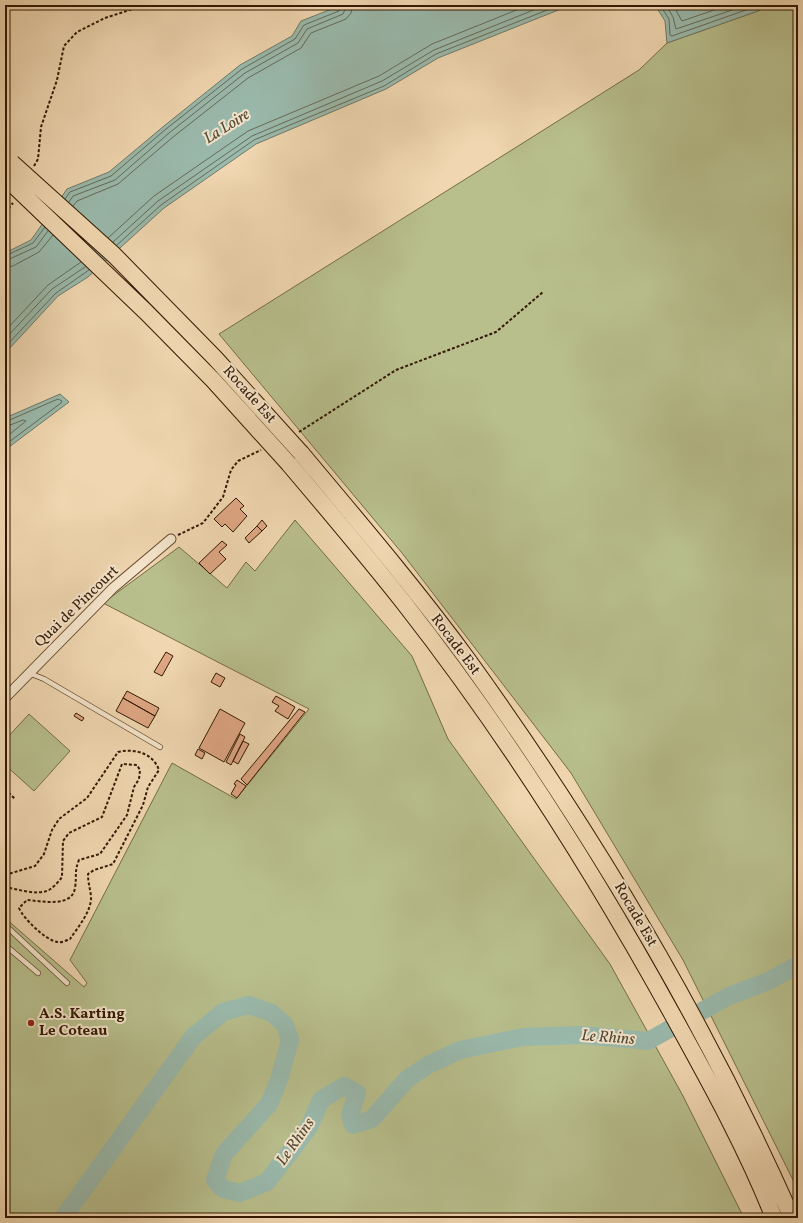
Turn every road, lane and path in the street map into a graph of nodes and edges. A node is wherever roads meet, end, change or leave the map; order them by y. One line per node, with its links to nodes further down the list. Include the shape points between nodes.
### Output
1 (145, 5): 3 (path, via 105,18 77,32 64,46 57,80 41,127 38,159)
2 (7, 166): 21 (highway, Rocade Est, bridge, via 213,380 289,464 404,603 515,756 612,908 662,996); 21 (highway, Rocade Est, bridge, via 114,255 215,358 302,453 410,584 525,742 627,900 677,989)
3 (30, 172)
4 (16, 198): 5 (path)
5 (5, 212)
6 (543, 292): 7 (path, via 496,332 396,370)
7 (297, 433)
8 (265, 448): 9 (path, via 238,460 231,470 223,496 203,523)
9 (172, 539): 10 (street, Quai de Pincourt, via 113,588)
10 (29, 673): 11 (street, Quai de Pincourt); 12 (lane, via 44,679)
11 (5, 698)
12 (160, 747)
13 (5, 789): 14 (path)
14 (15, 799)
15 (5, 875): 16 (path, via 35,866 44,854 52,830 59,819 87,798 118,752 135,750 148,755 157,764 159,770 148,787 143,805 113,864 88,874 87,885 91,897 88,910 70,939 59,942 49,939 22,916 19,908 27,900 56,903 68,898 75,889 74,869 79,860 100,854 127,816 134,787 139,779 140,770 137,764 122,764 102,817 69,833 63,841 62,877 56,884 49,890 40,892)
16 (5, 887)
17 (5, 925): 20 (lane)
18 (5, 946): 19 (lane)
19 (38, 974)
20 (67, 983)
21 (704, 1055): 22 (highway, Rocade Est, via 734,1132); 23 (highway, Rocade Est, via 765,1157)
22 (774, 1218)
23 (792, 1218)

